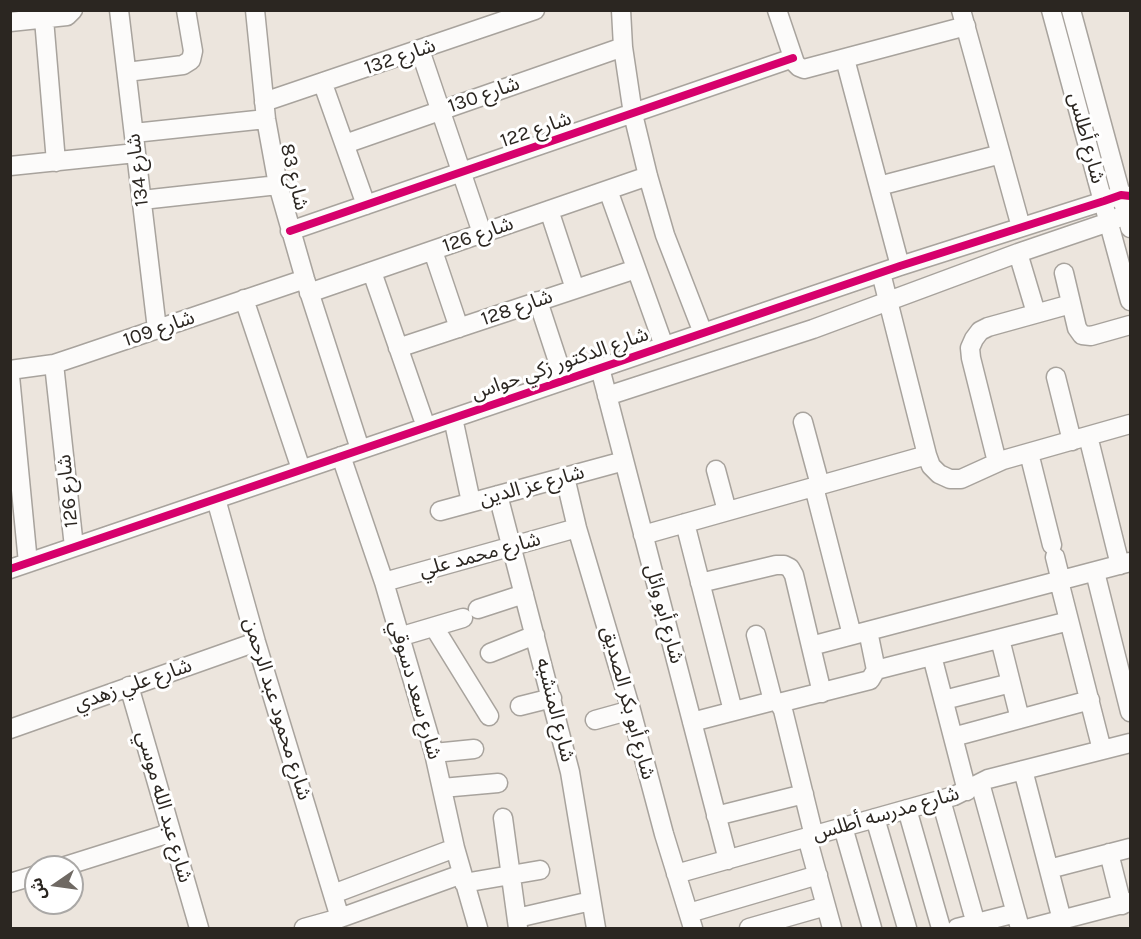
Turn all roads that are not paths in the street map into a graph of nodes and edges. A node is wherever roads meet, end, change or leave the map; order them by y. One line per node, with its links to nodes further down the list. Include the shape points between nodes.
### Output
1 (119, 10): 16 (street, شارع 134)
2 (186, 10): 16 (street, via 191,60 183,65)
3 (255, 10): 18 (street, شارع 83)
4 (535, 10): 13 (street, شارع 132)
5 (621, 10): 12 (street)
6 (777, 10): 14 (street)
7 (1052, 10): 32 (street, شارع أطلس)
8 (1071, 10): 32 (street, شارع أطلس)
9 (59, 16): 11 (street); 25 (street)
10 (964, 18): 15 (street); 24 (street)
11 (10, 22)
12 (623, 47): 19 (street, شارع 130); 20 (street)
13 (420, 50): 17 (street, شارع 132); 19 (street)
14 (793, 58): 15 (street, via 804,69); 20 (street, شارع 122)
15 (844, 59): 30 (street)
16 (127, 72): 21 (street, شارع 134)
17 (323, 84): 18 (street, شارع 132); 22 (street)
18 (265, 110): 21 (street, شارع 132); 29 (street, شارع 83)
19 (440, 110): 22 (street, شارع 130); 27 (street)
20 (633, 114): 27 (street, شارع 122); 28 (street)
21 (134, 133): 23 (street, شارع 134)
22 (345, 144): 34 (street)
23 (136, 153): 25 (street); 33 (street, شارع 134)
24 (1001, 154): 30 (street); 38 (street)
25 (56, 162): 26 (street)
26 (10, 166)
27 (461, 172): 34 (street, شارع 122); 40 (street)
28 (648, 176): 31 (street, شارع 126); 59 (street, via 665,235)
29 (278, 185): 33 (street); 39 (street, شارع 83)
30 (879, 186): 43 (street)
31 (608, 190): 35 (street, شارع 126); 44 (street)
32 (1118, 197): 36 (street, شارع أطلس); 37 (street, شارع أطلس); 38 (street, شارع الدكتور زكي حواس)
33 (142, 200): 58 (street, شارع 134)
34 (366, 205): 39 (street, شارع 122)
35 (549, 210): 40 (street, شارع 126); 49 (street)
36 (1129, 218): 37 (street)
37 (1109, 222): 42 (street); 52 (street, شارع أطلس)
38 (1021, 227): 43 (street, شارع الدكتور زكي حواس)
39 (290, 231): 48 (street, شارع 83)
40 (482, 233): 41 (street, شارع 126)
41 (433, 251): 45 (street, شارع 126); 57 (street)
42 (1018, 253): 51 (street); 55 (street)
43 (900, 266): 46 (street, شارع الدكتور زكي حواس)
44 (636, 268): 49 (street, شارع 128); 60 (street)
45 (372, 272): 48 (street, شارع 126); 61 (street)
46 (881, 273): 51 (street); 59 (street, شارع الدكتور زكي حواس)
47 (1064, 273): 54 (street)
48 (307, 286): 50 (street, شارع 109); 75 (street, شارع 83)
49 (575, 289): 53 (street, شارع 128)
50 (244, 299): 58 (street, شارع 109); 81 (street)
51 (889, 301): 68 (street); 77 (street)
52 (1131, 301)
53 (537, 302): 57 (street, شارع 128); 67 (street)
54 (1071, 304): 55 (street); 56 (street, via 1082,335)
55 (1036, 313): 80 (street, via 988,327 970,348)
56 (1131, 325)
57 (459, 328): 61 (street, شارع 128)
58 (158, 329): 62 (street, شارع 109)
59 (703, 333): 60 (street, شارع الدكتور زكي حواس)
60 (664, 346): 63 (street, شارع الدكتور زكي حواس)
61 (398, 348): 72 (street)
62 (54, 364): 64 (street, شارع 109); 93 (street, شارع 126)
63 (600, 368): 67 (street, شارع الدكتور زكي حواس); 68 (street, شارع أبو وائل)
64 (10, 370)
65 (10, 376): 74 (street)
66 (1056, 377): 73 (street)
67 (564, 380): 69 (street, شارع الدكتور زكي حواس)
68 (607, 396): 79 (street, شارع أبو وائل)
69 (453, 418): 72 (street, شارع الدكتور زكي حواس); 87 (street)
70 (803, 422): 84 (street)
71 (1131, 424): 73 (street)
72 (426, 427): 75 (street, شارع الدكتور زكي حواس)
73 (1080, 438): 76 (street); 95 (street)
74 (14, 448): 96 (street)
75 (360, 449): 78 (street, شارع الدكتور زكي حواس)
76 (1029, 453): 80 (street); 98 (street)
77 (927, 455): 80 (street, via 931,466 950,478 961,479); 84 (street)
78 (341, 456): 81 (street, شارع الدكتور زكي حواس); 99 (street, شارع سعد دسوقي)
79 (624, 461): 83 (street, شارع عز الدين); 92 (street, شارع أبو وائل)
80 (997, 462)
81 (301, 469): 86 (street, شارع الدكتور زكي حواس)
82 (716, 470): 89 (street)
83 (565, 477): 85 (street, شارع عز الدين); 91 (street, شارع أبو بكر الصديق)
84 (817, 486): 89 (street); 104 (street)
85 (498, 495): 87 (street, شارع عز الدين); 94 (street, شارع المنشيه)
86 (216, 499): 93 (street, شارع الدكتور زكي حواس); 109 (street, شارع محمود عبد الرحمن)
87 (471, 502): 88 (street, شارع عز الدين)
88 (440, 511)
89 (727, 511): 90 (street)
90 (685, 523): 92 (street); 100 (street)
91 (577, 528): 94 (street, شارع محمد علي); 122 (street, شارع أبو بكر الصديق)
92 (643, 535): 128 (street, شارع أبو وائل)
93 (74, 547): 96 (street, شارع الدكتور زكي حواس)
94 (511, 547): 99 (street, شارع محمد علي); 101 (street, شارع المنشيه)
95 (1125, 564): 97 (street)
96 (19, 566)
97 (1095, 572): 98 (street); 124 (street)
98 (1060, 581): 102 (street); 104 (street)
99 (384, 582): 107 (street, شارع سعد دسوقي)
100 (700, 583): 110 (street, via 776,565 790,568); 123 (street)
101 (524, 594): 103 (street); 106 (street, شارع المنشيه)
102 (1070, 621): 108 (street); 119 (street)
103 (434, 627): 107 (street); 125 (street)
104 (860, 633): 110 (street); 113 (street)
105 (756, 635): 120 (street)
106 (536, 636): 111 (street); 117 (street, شارع المنشيه)
107 (399, 637): 134 (street, شارع سعد دسوقي)
108 (1000, 639): 112 (street); 114 (street)
109 (256, 642): 115 (street, شارع علي زهدي); 159 (street, شارع محمود عبد الرحمن)
110 (811, 646): 116 (street)
111 (490, 653)
112 (932, 656): 113 (street); 118 (street)
113 (876, 670): 116 (street, via 870,680)
114 (1011, 683): 118 (street); 126 (street)
115 (129, 686): 129 (street, شارع علي زهدي); 146 (street, شارع عبد الله موسي)
116 (822, 693): 120 (street)
117 (552, 698): 121 (street); 160 (street, شارع المنشيه, via 576,800)
118 (944, 700): 130 (street)
119 (1090, 700): 126 (street); 133 (street)
120 (776, 702): 123 (street); 139 (street, via 783,710)
121 (520, 706)
122 (631, 710): 127 (street); 155 (street, شارع أبو بكر الصديق)
123 (734, 711): 128 (street)
124 (1131, 712)
125 (489, 716)
126 (1020, 719): 130 (street)
127 (595, 720)
128 (692, 722): 142 (street, شارع أبو وائل)
129 (10, 729)
130 (953, 737): 137 (street)
131 (1131, 743): 133 (street, شارع مدرسه أطلس)
132 (474, 749): 134 (street)
133 (1102, 750): 135 (street, شارع مدرسه أطلس)
134 (434, 753): 138 (street, شارع سعد دسوقي)
135 (1023, 770): 137 (street, شارع مدرسه أطلس); 153 (street)
136 (498, 783): 138 (street)
137 (973, 787): 140 (street, شارع مدرسه أطلس); 165 (street)
138 (442, 788): 148 (street, شارع سعد دسوقي)
139 (804, 794): 142 (street); 147 (street)
140 (940, 800): 141 (street, شارع مدرسه أطلس); 167 (street)
141 (907, 809): 144 (street, شارع مدرسه أطلس); 177 (street)
142 (716, 816): 152 (street, شارع أبو وائل)
143 (503, 818): 157 (street)
144 (875, 818): 145 (street, شارع مدرسه أطلس); 176 (street)
145 (843, 827): 147 (street, شارع مدرسه أطلس); 175 (street)
146 (170, 833): 151 (street); 169 (street, شارع عبد الله موسي)
147 (811, 837): 152 (street, شارع مدرسه أطلس); 156 (street)
148 (455, 848): 158 (street, شارع سعد دسوقي); 159 (street)
149 (1131, 848): 150 (street)
150 (1109, 854): 153 (street); 161 (street)
151 (84, 860)
152 (728, 860): 155 (street, شارع مدرسه أطلس)
153 (1049, 869): 164 (street)
154 (540, 870): 157 (street)
155 (676, 874): 168 (street, شارع أبو بكر الصديق)
156 (818, 875): 162 (street); 168 (street)
157 (510, 876): 158 (street); 166 (street)
158 (463, 878): 163 (street); 171 (street, شارع سعد دسوقي)
159 (333, 894): 163 (street, شارع محمود عبد الرحمن)
160 (591, 901): 166 (street); 172 (street, شارع المنشيه)
161 (1128, 904): 164 (street)
162 (826, 906): 173 (street); 174 (street)
163 (340, 918): 170 (street)
164 (1062, 920): 179 (street)
165 (1018, 921): 167 (street)
166 (518, 923)
167 (976, 924): 178 (street)
168 (692, 925)
169 (199, 928)
170 (304, 928)
171 (477, 928)
172 (596, 928)
173 (749, 928)
174 (832, 928)
175 (872, 928)
176 (907, 928)
177 (941, 928)
178 (957, 928)
179 (1030, 928)

